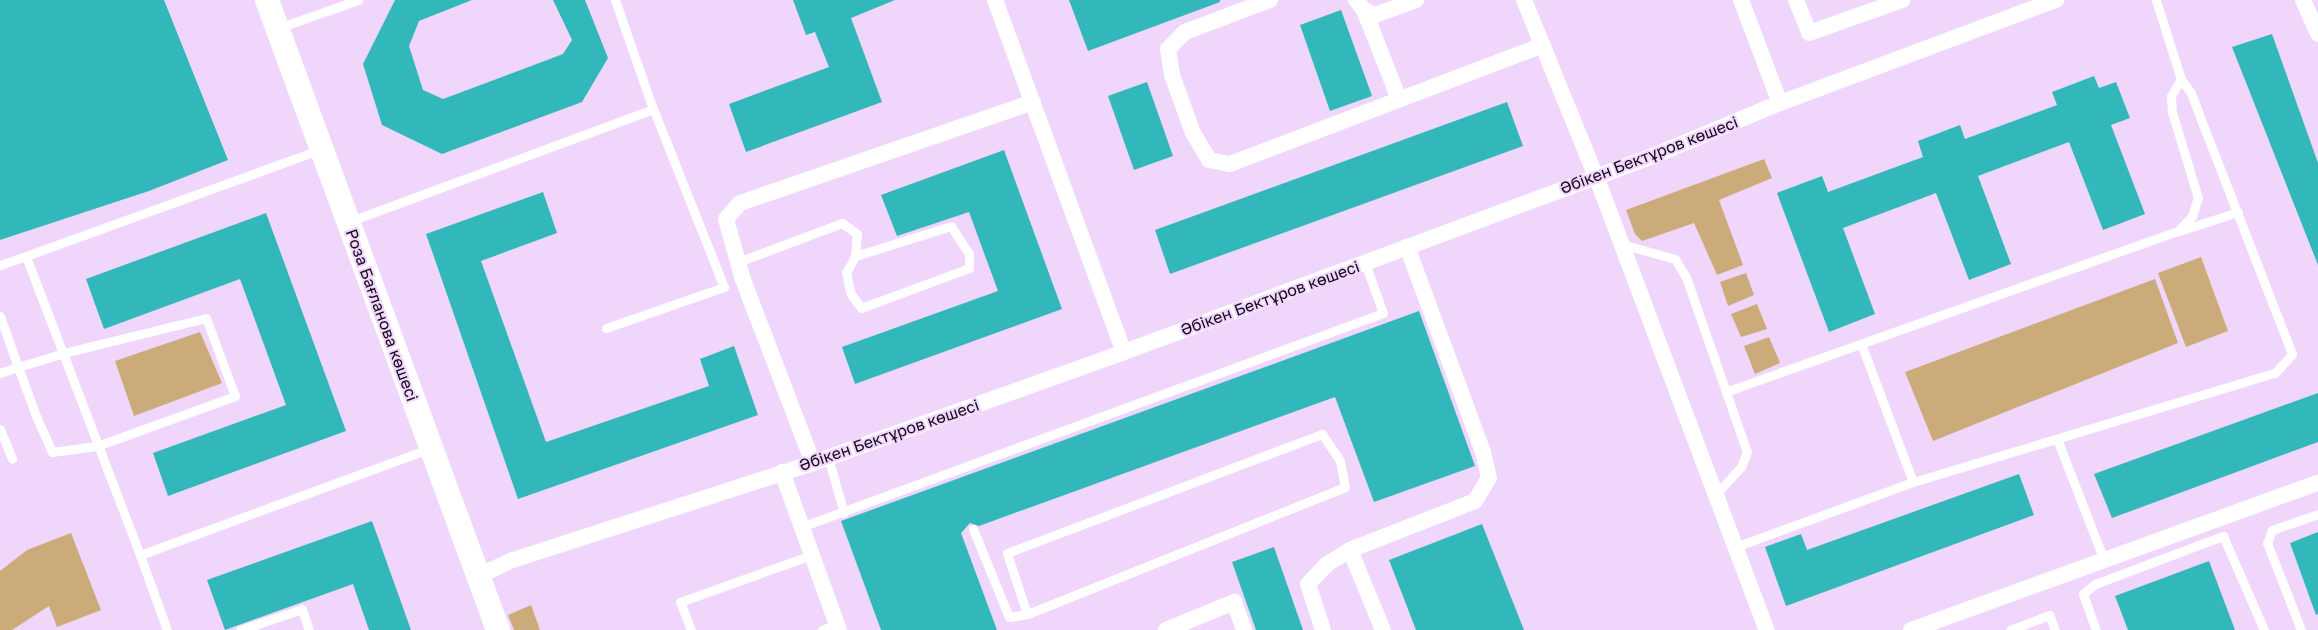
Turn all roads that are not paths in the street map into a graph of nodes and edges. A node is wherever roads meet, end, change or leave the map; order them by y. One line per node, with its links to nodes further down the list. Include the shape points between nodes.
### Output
1 (266, 0): 15 (street, Роза Бағланова көшесі)
2 (358, 0): 15 (lane)
3 (615, 0): 22 (lane)
4 (995, 0): 20 (street)
5 (1270, 0): 19 (street, via 1185,32 1168,49 1172,75 1184,108 1209,160 1230,164)
6 (1416, 0): 14 (street, via 1375,15)
7 (1524, 0): 17 (street)
8 (1741, 0): 21 (street)
9 (1796, 0): 10 (street, via 1809,33)
10 (1902, 0)
11 (2056, 0): 21 (street, Әбікен Бектұров көшесі)
12 (2156, 0): 18 (lane)
13 (2304, 0): 16 (street)
14 (1360, 5): 19 (street)
15 (277, 28): 23 (street, Роза Бағланова көшесі)
16 (2318, 34)
17 (1543, 45): 19 (street); 24 (street)
18 (2182, 79): 25 (lane); 27 (lane, via 2171,96 2172,112 2198,198 2192,216)
19 (1399, 99)
20 (1033, 102): 32 (street, via 740,203 726,219); 40 (street)
21 (1780, 103): 24 (street, Әбікен Бектұров көшесі)
22 (653, 109): 26 (lane); 36 (lane)
23 (321, 149): 26 (street, Роза Бағланова көшесі); 30 (lane)
24 (1596, 176): 28 (street); 29 (street, Әбікен Бектұров көшесі)
25 (2238, 212): 27 (lane); 46 (lane, via 2292,354 2275,373)
26 (348, 222): 48 (street, Роза Бағланова көшесі)
27 (2178, 231): 39 (lane)
28 (1622, 244): 44 (lane, via 1675,259 1686,277); 54 (street)
29 (1407, 247): 33 (street, Әбікен Бектұров көшесі); 60 (street, via 1483,452 1489,478 1475,501)
30 (26, 256): 34 (lane); 41 (lane)
31 (855, 256): 31 (lane, via 846,273 851,294 861,308 969,268 970,254 951,226); 32 (lane, via 857,234 842,223)
32 (738, 262): 35 (street)
33 (1365, 263): 40 (street, Әбікен Бектұров көшесі); 55 (lane, via 1383,313)
34 (0, 265)
35 (743, 280): 36 (lane); 50 (street)
36 (724, 287): 38 (lane)
37 (0, 316): 42 (lane)
38 (606, 328)
39 (1862, 344): 44 (lane); 52 (lane)
40 (1124, 352): 50 (street, Әбікен Бектұров көшесі)
41 (64, 353): 42 (lane); 47 (lane); 47 (lane, via 206,318 235,396)
42 (18, 367): 43 (lane); 47 (lane, via 52,452)
43 (0, 373)
44 (1728, 391): 54 (lane, via 1747,452 1741,467)
45 (0, 429): 49 (lane)
46 (2058, 439): 52 (lane); 63 (lane)
47 (97, 446): 61 (lane)
48 (431, 448): 61 (lane); 64 (street, Роза Бағланова көшесі)
49 (12, 459)
50 (820, 460): 51 (street, Әбікен Бектұров көшесі); 55 (lane)
51 (782, 472): 57 (street); 64 (street, Әбікен Бектұров көшесі, via 513,560)
52 (1914, 482): 59 (lane)
53 (2318, 483): 63 (street)
54 (1716, 494): 59 (street)
55 (844, 513): 57 (lane)
56 (2318, 514): 82 (lane, via 2272,530 2267,543)
57 (801, 527): 62 (street)
58 (973, 528): 65 (lane, via 1009,616)
59 (1738, 546): 76 (street)
60 (1350, 550): 74 (street, via 1327,564 1308,584); 75 (street)
61 (140, 555): 67 (lane)
62 (811, 556): 66 (street); 71 (lane, via 680,602)
63 (2104, 560): 77 (street)
64 (478, 576): 70 (street, Роза Бағланова көшесі)
65 (1027, 614): 65 (lane, via 1007,553 1322,434 1340,461 1345,487)
66 (833, 628)
67 (167, 630)
68 (240, 630): 69 (lane, via 302,609)
69 (309, 630)
70 (498, 630)
71 (691, 630)
72 (1166, 630): 73 (street, via 1234,602)
73 (1244, 630)
74 (1323, 630)
75 (1383, 630)
76 (1767, 630)
77 (1912, 630)
78 (2010, 630): 79 (lane, via 2049,615)
79 (2054, 630)
80 (2096, 630): 81 (lane, via 2083,594 2095,584 2222,536)
81 (2264, 630)
82 (2301, 630)

